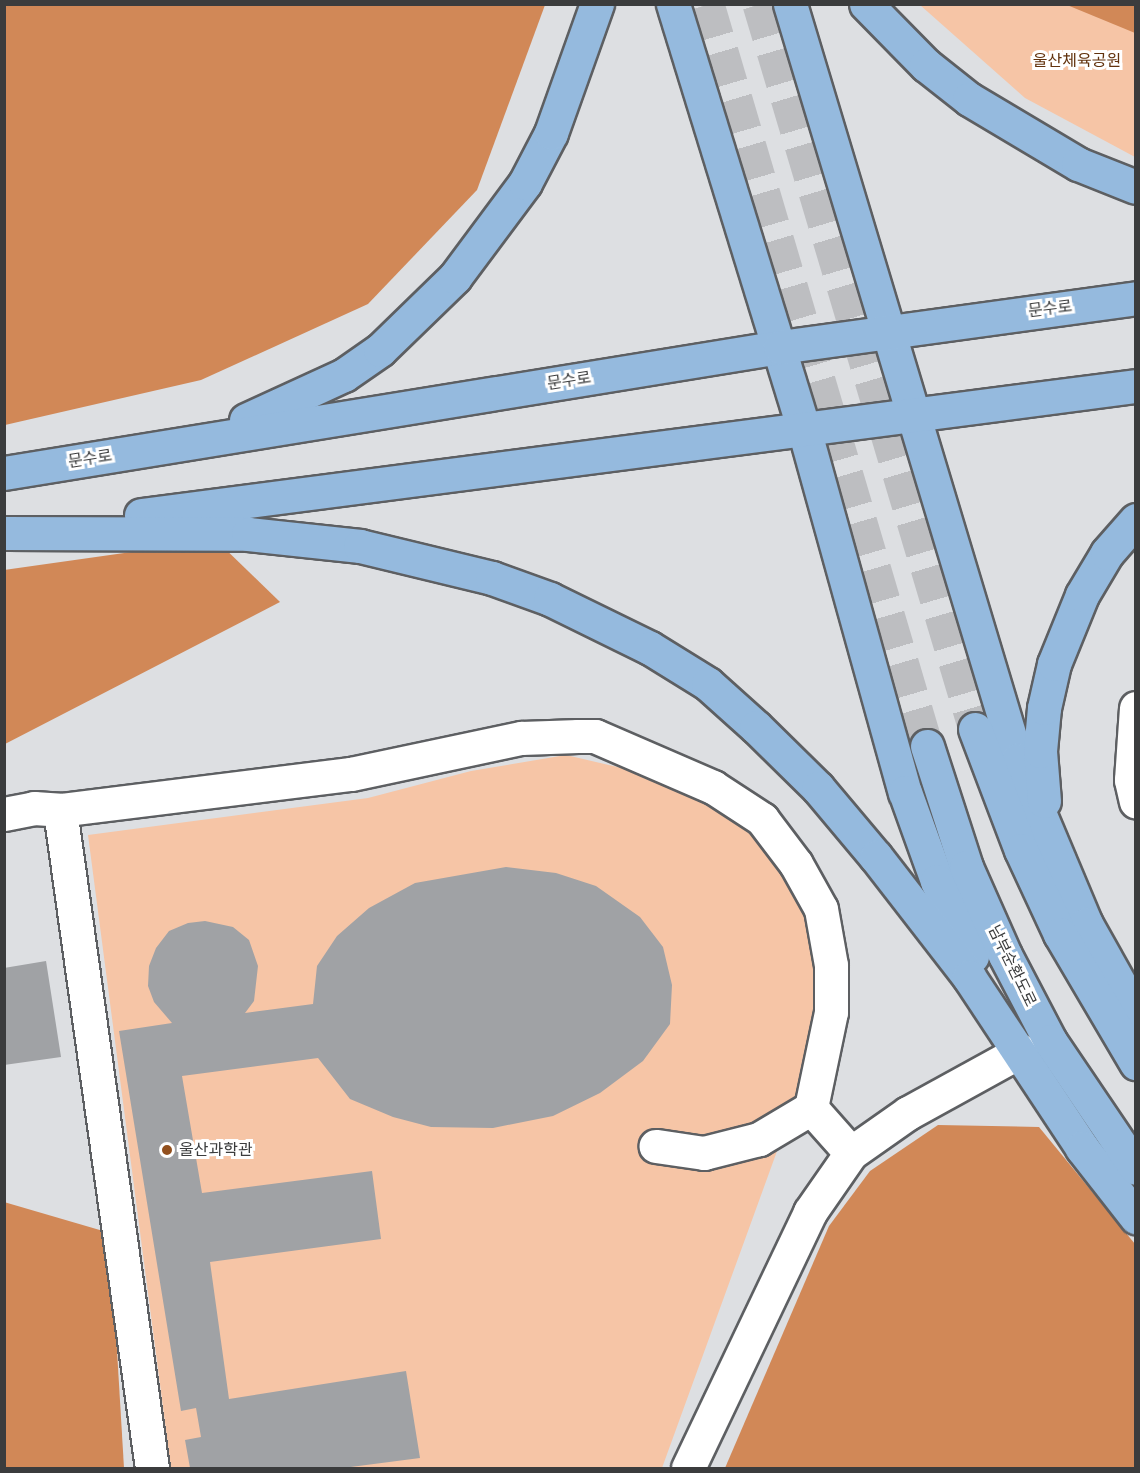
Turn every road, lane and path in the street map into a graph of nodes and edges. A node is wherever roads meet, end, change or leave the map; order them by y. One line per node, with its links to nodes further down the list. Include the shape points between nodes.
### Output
1 (597, 4): 12 (main road, via 567,94 525,183 455,277 419,314 362,362 301,397)
2 (673, 4): 8 (main road)
3 (790, 4): 7 (main road)
4 (866, 4): 5 (main road, via 926,65 969,99 1078,164)
5 (1136, 188)
6 (1136, 298): 7 (main road, 문수로)
7 (886, 331): 8 (main road, 문수로); 10 (main road)
8 (780, 347): 11 (main road); 12 (main road, 문수로)
9 (1136, 387): 10 (main road)
10 (911, 415): 11 (main road); 22 (main road, via 1017,760)
11 (804, 429): 15 (main road); 24 (main road, via 905,792 937,881)
12 (167, 446): 13 (main road, 문수로)
13 (4, 473)
14 (1136, 520): 22 (main road, via 1107,553 1082,595 1054,664 1044,708 1041,751)
15 (4, 533): 24 (main road, via 248,534 360,546 492,578 603,624 708,684 818,788 928,920)
16 (1136, 708): 19 (street, via 1131,780)
17 (975, 729): 25 (main road, via 1021,850 1060,934)
18 (927, 746): 29 (main road, 남부순환도로, via 966,867 1005,955 1050,1041)
19 (1136, 801)
20 (60, 810): 21 (street, via 34,808); 26 (street, via 351,774 521,738 595,736 662,761 713,787 762,819 796,864 821,909 831,965 831,1012); 31 (street)
21 (4, 814)
22 (1050, 841): 23 (main road, via 1086,924)
23 (1136, 1012)
24 (1021, 1051): 28 (street, via 908,1113); 30 (main road, via 1083,1148)
25 (1136, 1063)
26 (811, 1108): 27 (street, via 759,1139 704,1153); 28 (street)
27 (656, 1146)
28 (851, 1153): 32 (street, via 810,1212)
29 (1136, 1168)
30 (1136, 1217)
31 (152, 1468)
32 (688, 1468)

